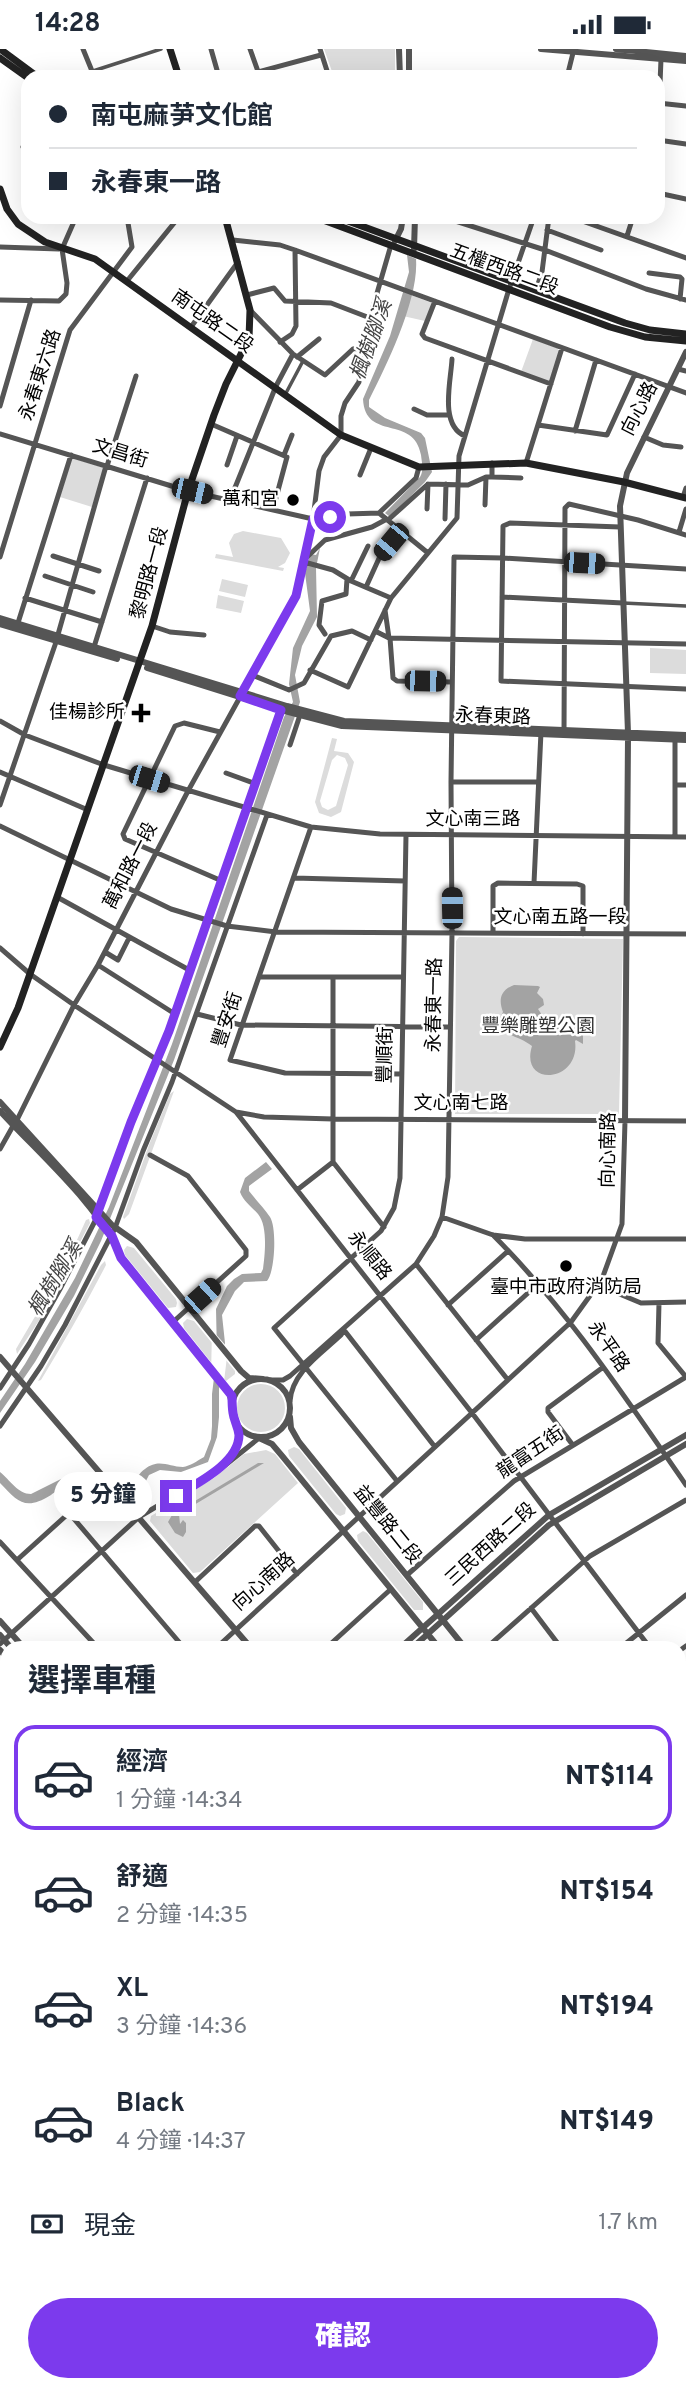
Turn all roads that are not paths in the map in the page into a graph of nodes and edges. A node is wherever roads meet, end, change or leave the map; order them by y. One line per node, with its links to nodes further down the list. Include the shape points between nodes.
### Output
1 (0, 49): 17 (main road)
2 (83, 49): 18 (street)
3 (161, 49): 19 (street)
4 (170, 49): 20 (main road)
5 (211, 49): 21 (street)
6 (250, 49): 22 (street)
7 (399, 49): 25 (street)
8 (409, 49): 26 (street)
9 (541, 49): 11 (street)
10 (616, 49): 13 (street)
11 (573, 50): 15 (street); 27 (street)
12 (321, 52): 23 (street); 24 (street)
13 (686, 56)
14 (0, 58): 29 (main road)
15 (662, 59): 16 (street); 28 (street)
16 (686, 61)
17 (28, 70)
18 (92, 70)
19 (95, 70)
20 (177, 70)
21 (217, 70)
22 (258, 70)
23 (270, 70)
24 (327, 70)
25 (400, 70)
26 (409, 70)
27 (569, 70)
28 (662, 70)
29 (21, 73)
30 (665, 104): 31 (street)
31 (686, 106)
32 (665, 141): 33 (street)
33 (686, 144)
34 (0, 189): 56 (main road, 南屯路二段, via 18,224)
35 (665, 194): 36 (street)
36 (686, 199)
37 (73, 224): 56 (street)
38 (128, 224): 63 (street, 永春東六路, via 132,247)
39 (173, 224): 65 (street)
40 (228, 224): 52 (main road, 黎明路一段)
41 (337, 224): 53 (main road, 五權西路二段)
42 (353, 224): 53 (main road, 五權西路二段)
43 (400, 224): 53 (street)
44 (415, 224): 58 (street)
45 (465, 224): 54 (street)
46 (532, 224): 54 (street)
47 (548, 224): 50 (street)
48 (592, 224): 51 (street)
49 (632, 224): 51 (street)
50 (547, 230): 59 (street); 60 (street)
51 (628, 236): 61 (street)
52 (233, 240): 57 (street); 62 (main road, 黎明路一段)
53 (394, 242): 58 (main road, 五權西路二段); 66 (street)
54 (525, 243): 59 (street); 67 (street)
55 (0, 247): 56 (street)
56 (62, 249): 63 (main road, 南屯路二段, via 86,254); 72 (street, via 66,294 59,301)
57 (295, 250): 66 (street); 74 (street)
58 (414, 250): 67 (main road, 五權西路二段)
59 (545, 250): 68 (street); 70 (street, via 646,289)
60 (601, 250)
61 (686, 258)
62 (238, 262): 69 (main road, 黎明路一段); 78 (street)
63 (113, 272): 65 (main road, 南屯路二段); 113 (street, 永春東六路, via 70,330)
64 (649, 273): 70 (street, via 680,277)
65 (127, 281): 78 (main road, 南屯路二段)
66 (381, 281): 73 (street); 76 (street)
67 (510, 285): 68 (main road, 五權西路二段); 77 (street); 81 (main road, 五權西路二段, via 629,333)
68 (537, 290): 79 (main road, 五權西路二段, via 639,327)
69 (247, 295): 74 (street, via 274,288 285,302); 75 (main road, 黎明路一段)
70 (683, 297)
71 (0, 300): 72 (street)
72 (32, 300): 100 (street)
73 (435, 301): 77 (street); 86 (street, via 422,334)
74 (294, 302): 76 (street, via 331,303); 82 (street, via 296,326)
75 (250, 310): 82 (street); 88 (main road, 黎明路一段, via 251,333)
76 (370, 318): 83 (street)
77 (498, 324): 84 (street); 90 (street)
78 (191, 327): 88 (main road, 南屯路二段)
79 (686, 334)
80 (319, 339): 87 (street)
81 (686, 341)
82 (280, 342): 87 (street)
83 (362, 348): 87 (street, via 353,349 325,375); 108 (street, via 359,382 345,403)
84 (562, 348): 89 (street); 95 (street)
85 (686, 352): 91 (street, 向心路)
86 (454, 354): 90 (street); 102 (street)
87 (298, 357): 96 (street); 99 (street)
88 (239, 360): 96 (main road, 南屯路二段); 103 (main road, 黎明路一段)
89 (596, 360): 93 (street); 105 (street)
90 (487, 361): 95 (street); 110 (street)
91 (678, 369): 92 (street); 97 (street, 向心路)
92 (686, 371)
93 (635, 375): 97 (street); 105 (street, via 607,435)
94 (136, 376): 122 (street)
95 (551, 384): 104 (street)
96 (276, 386): 99 (main road, 南屯路二段); 112 (street)
97 (669, 387): 98 (street); 111 (street, 向心路)
98 (686, 393)
99 (286, 394): 108 (main road, 南屯路二段)
100 (0, 405)
101 (414, 409): 102 (street, via 427,415)
102 (449, 415): 110 (street)
103 (211, 424): 109 (street); 133 (main road, 黎明路一段)
104 (538, 425): 105 (street); 119 (street)
105 (575, 431)
106 (0, 434): 113 (street, 文昌街)
107 (292, 435): 117 (street)
108 (341, 435): 114 (main road, 南屯路二段); 142 (street, 萬和路一段, via 319,471)
109 (237, 436): 112 (street); 120 (street)
110 (465, 436): 121 (street)
111 (643, 436): 115 (street); 128 (street, 向心路)
112 (253, 443): 117 (street); 135 (street)
113 (35, 444): 116 (street, 文昌街); 153 (street, 永春東六路)
114 (372, 447): 123 (main road, 南屯路二段); 124 (street)
115 (681, 447)
116 (71, 455): 122 (street, 文昌街); 167 (street)
117 (284, 456): 137 (street)
118 (492, 463): 119 (main road); 121 (main road); 125 (street)
119 (526, 463): 128 (main road)
120 (227, 465)
121 (457, 465): 123 (main road); 131 (street)
122 (107, 466): 126 (street, 文昌街); 157 (street)
123 (421, 467): 140 (street, via 416,478)
124 (360, 475)
125 (489, 477): 127 (street); 131 (street); 136 (street)
126 (148, 478): 133 (street, 文昌街); 175 (street)
127 (521, 478)
128 (624, 482): 134 (main road); 141 (street, 向心南路)
129 (428, 484): 130 (street); 138 (street); 144 (street)
130 (446, 484): 131 (street); 143 (street)
131 (457, 484): 151 (street, via 457,518)
132 (686, 488): 134 (street)
133 (188, 491): 135 (street, 文昌街); 178 (main road, 黎明路一段)
134 (685, 497)
135 (230, 500): 137 (street, 文昌街)
136 (485, 505)
137 (273, 509): 142 (street, 文昌街)
138 (427, 509)
139 (686, 509): 148 (street)
140 (379, 513): 142 (street); 144 (street)
141 (620, 516): 145 (street, via 569,504); 146 (street, 向心南路); 148 (street)
142 (313, 519): 155 (street, 萬和路一段)
143 (445, 519)
144 (388, 520): 147 (street); 155 (street, via 324,540)
145 (565, 525): 146 (street); 154 (street, via 510,523 503,527); 156 (street)
146 (620, 527): 158 (street, 向心南路)
147 (401, 530): 151 (street); 164 (street, via 381,554)
148 (679, 532): 149 (street)
149 (686, 535)
150 (368, 546): 162 (street)
151 (428, 553): 168 (street)
152 (53, 556): 157 (street)
153 (0, 557)
154 (503, 558): 156 (street); 166 (street); 184 (street, 永春東一路, via 454,557)
155 (305, 561): 162 (street); 193 (street, 萬和路一段, via 296,596)
156 (565, 562): 158 (street); 169 (street)
157 (79, 564): 160 (street); 163 (street)
158 (622, 564): 159 (street); 170 (street, 向心南路)
159 (686, 569)
160 (99, 571)
161 (45, 576): 163 (street)
162 (349, 580): 164 (street); 180 (street, via 346,594 322,601 319,625)
163 (72, 585): 165 (street); 172 (street)
164 (366, 587): 168 (street)
165 (93, 592)
166 (502, 597): 169 (street); 186 (street)
167 (25, 598): 172 (street); 177 (street)
168 (391, 598): 173 (street)
169 (564, 600): 170 (street); 187 (street)
170 (623, 603): 171 (street); 188 (street, 向心南路)
171 (686, 606)
172 (65, 610): 175 (street); 182 (street)
173 (385, 610): 179 (street); 183 (street)
174 (0, 618): 177 (street)
175 (102, 622): 190 (street)
176 (0, 624): 177 (street)
177 (17, 626): 182 (street)
178 (152, 626): 181 (street); 191 (main road, 黎明路一段)
179 (375, 631): 183 (street); 185 (street)
180 (325, 634)
181 (204, 635)
182 (56, 638): 190 (street); 191 (street); 206 (street)
183 (390, 638): 184 (street); 194 (street, via 397,681)
184 (452, 639): 186 (street); 194 (street, 永春東一路)
185 (370, 640): 192 (street, via 352,631 331,636); 192 (street, via 348,687)
186 (501, 640): 187 (street); 195 (street, via 500,681)
187 (564, 642): 188 (street); 195 (street)
188 (624, 643): 189 (street); 196 (street, 向心南路)
189 (686, 644)
190 (94, 647): 191 (street)
191 (139, 663): 198 (street); 211 (main road, 黎明路一段)
192 (310, 670): 193 (street, via 304,683 289,689)
193 (253, 675): 198 (street, 萬和路一段)
194 (452, 681): 202 (street, 永春東一路)
195 (564, 684): 196 (street); 205 (street)
196 (626, 686): 197 (street); 207 (street, 向心南路)
197 (686, 689)
198 (242, 694): 199 (street); 203 (street, 萬和路一段)
199 (284, 708): 200 (street, 永春東路); 218 (street)
200 (299, 713): 202 (street, 永春東路, via 342,726); 210 (street)
201 (0, 721): 206 (street)
202 (451, 729): 204 (street, 永春東路); 216 (street, 永春東一路)
203 (220, 732): 215 (street, via 179,723); 221 (street, 萬和路一段)
204 (541, 732): 205 (street, 永春東路); 217 (street)
205 (564, 733): 207 (street, 永春東路)
206 (25, 735): 211 (street); 214 (street)
207 (628, 736): 208 (street, 永春東路); 231 (street, 向心南路)
208 (675, 737): 209 (street, 永春東路); 219 (street)
209 (686, 738)
210 (290, 745)
211 (104, 765): 215 (street); 223 (main road, 黎明路一段)
212 (0, 772): 214 (street)
213 (226, 773): 218 (street)
214 (10, 777): 222 (street); 223 (street)
215 (149, 779): 221 (street); 234 (street, via 124,834 125,839)
216 (451, 782): 217 (street); 229 (street, 永春東一路)
217 (538, 782): 230 (street)
218 (256, 784): 224 (street)
219 (675, 785): 220 (street); 232 (street)
220 (686, 785)
221 (188, 791): 224 (street); 234 (street, 萬和路一段)
222 (0, 805)
223 (88, 810): 235 (main road, 黎明路一段)
224 (249, 810): 225 (street, 文心南三路); 237 (street)
225 (264, 814): 227 (street, 文心南三路); 243 (street)
226 (0, 826): 235 (street)
227 (311, 827): 228 (street, 文心南三路); 236 (street, 豐安街)
228 (406, 835): 229 (street, 文心南三路); 238 (street, 豐順街)
229 (451, 835): 230 (street, 文心南三路); 247 (street, 永春東一路)
230 (536, 836): 231 (street, 文心南三路); 239 (street)
231 (627, 837): 232 (street, 文心南三路); 250 (street, 向心南路)
232 (675, 837): 233 (street, 文心南三路)
233 (686, 837)
234 (156, 852): 237 (street); 240 (street, 萬和路一段)
235 (70, 859): 240 (street); 241 (main road, 黎明路一段)
236 (294, 878): 238 (street); 245 (street, 豐安街)
237 (222, 881): 242 (street)
238 (405, 881): 246 (street, 豐順街)
239 (534, 883): 248 (street, via 493,886); 249 (street, via 583,886)
240 (136, 892): 242 (street); 244 (street, 萬和路一段)
241 (57, 897): 244 (street); 257 (main road, 黎明路一段)
242 (210, 921): 243 (street, 文心南五路一段); 256 (street)
243 (226, 926): 245 (street, 文心南五路一段); 263 (street)
244 (116, 930): 252 (street); 254 (street, 萬和路一段)
245 (276, 932): 246 (street, 文心南五路一段); 258 (street, 豐安街)
246 (403, 933): 247 (street, 文心南五路一段); 260 (street, 豐順街)
247 (452, 933): 248 (street, 文心南五路一段); 266 (street, 永春東一路)
248 (493, 933): 249 (street, 文心南五路一段)
249 (583, 934): 250 (street, 文心南五路一段)
250 (626, 934): 251 (street, 文心南五路一段); 279 (street, 向心南路)
251 (686, 934)
252 (130, 937): 254 (street, via 118,960); 256 (street)
253 (0, 948): 257 (street, 永順路)
254 (105, 952): 255 (street, 萬和路一段)
255 (98, 965): 261 (street, 萬和路一段); 262 (street)
256 (191, 971): 262 (street)
257 (30, 974): 261 (street, 永順路); 268 (main road, 黎明路一段)
258 (259, 977): 259 (street); 264 (street, 豐安街)
259 (333, 977): 260 (street); 265 (street)
260 (402, 977): 267 (street, 豐順街)
261 (74, 1005): 269 (street, 永順路); 281 (street, 萬和路一段)
262 (176, 1014): 269 (street)
263 (197, 1014): 264 (street); 270 (street)
264 (241, 1025): 265 (street); 271 (street, 豐安街, via 230,1060 285,1073)
265 (333, 1027): 267 (street); 271 (street)
266 (450, 1027): 267 (street); 278 (street, 永春東一路)
267 (402, 1028): 272 (street, 豐順街)
268 (0, 1047)
269 (158, 1059): 270 (street, 永順路); 286 (street)
270 (175, 1072): 275 (street, 永順路); 289 (street)
271 (334, 1074): 272 (street, 豐安街); 276 (street)
272 (402, 1074): 277 (street, 豐順街)
273 (0, 1102): 281 (street)
274 (0, 1111): 281 (street)
275 (236, 1112): 276 (street, 文心南七路); 285 (street, 永順路)
276 (333, 1119): 277 (street, 文心南七路); 284 (street)
277 (401, 1119): 278 (street, 文心南七路); 288 (street, 豐順街, via 398,1197)
278 (449, 1119): 279 (street, 文心南七路); 287 (street, 永春東一路, via 448,1183)
279 (625, 1121): 280 (street, 文心南七路); 291 (street, 向心南路, via 622,1224)
280 (686, 1121)
281 (15, 1123): 282 (street, 萬和路一段); 286 (street)
282 (0, 1149)
283 (150, 1155): 302 (street, via 188,1176 246,1249 246,1256)
284 (333, 1162): 285 (street); 288 (street)
285 (297, 1190): 294 (street, 永順路)
286 (99, 1215): 289 (street); 310 (street)
287 (442, 1217): 290 (street); 295 (street, 永春東一路)
288 (384, 1227): 294 (street, 豐順街)
289 (112, 1230): 302 (street, via 136,1242); 303 (street, via 121,1258); 314 (street, via 65,1325)
290 (493, 1235): 291 (street, via 550,1241); 293 (street, 永平路)
291 (617, 1240): 292 (street); 297 (street, 向心南路)
292 (686, 1240)
293 (508, 1251): 296 (street, 永平路); 301 (street)
294 (351, 1259): 298 (street, 永順路); 308 (street, 豐順街, via 274,1328)
295 (416, 1264): 298 (street, 永春東一路); 301 (street)
296 (539, 1283): 304 (street, 永平路); 306 (street)
297 (598, 1285): 300 (street, via 641,1303); 304 (street, 向心南路)
298 (381, 1296): 305 (street, 永春東一路); 319 (street, 永順路)
299 (686, 1302): 300 (street)
300 (659, 1303): 311 (street, via 658,1343)
301 (448, 1305): 306 (street)
302 (189, 1307): 303 (street); 312 (street, via 249,1378)
303 (173, 1322): 317 (street, via 232,1396)
304 (571, 1322): 309 (street, 永平路); 313 (street, 向心南路)
305 (344, 1330): 308 (street, 永春東一路); 328 (street)
306 (476, 1340): 313 (street)
307 (0, 1357): 310 (street)
308 (304, 1366): 312 (street, 永春東一路, via 287,1378); 316 (street, 永春東一路, via 292,1386); 333 (street)
309 (603, 1368): 318 (street, 永平路); 325 (street, via 548,1408)
310 (12, 1370): 314 (street); 315 (street)
311 (686, 1377): 318 (street, 龍富五街)
312 (266, 1380): 316 (street, via 282,1388); 317 (street, via 240,1388)
313 (508, 1380): 319 (street, 向心南路)
314 (27, 1387): 322 (street); 338 (street)
315 (0, 1388)
316 (290, 1401): 320 (street, 益豐路二段)
317 (232, 1404): 321 (street)
318 (633, 1408): 325 (street, 龍富五街); 330 (street, 永平路)
319 (472, 1413): 328 (street, 向心南路); 332 (street, 永順路)
320 (290, 1417): 324 (street, via 280,1430); 337 (street, 益豐路二段, via 296,1438)
321 (237, 1423): 324 (street, 益豐路二段); 331 (street, via 237,1444)
322 (0, 1426)
323 (686, 1436): 330 (street, 三民西路二段)
324 (259, 1438): 327 (street, 益豐路二段); 329 (street)
325 (572, 1444): 332 (street, 龍富五街)
326 (686, 1444): 330 (street, 三民西路二段)
327 (272, 1445): 329 (street); 340 (street, 益豐路二段)
328 (435, 1447): 333 (street, 向心南路)
329 (245, 1450): 331 (street)
330 (664, 1453): 334 (street, 永平路); 336 (street, 三民西路二段); 339 (street, 三民西路二段)
331 (215, 1472): 338 (street)
332 (520, 1476): 336 (street, 永順路); 346 (street, 龍富五街)
333 (397, 1481): 337 (street, 向心南路)
334 (686, 1485)
335 (686, 1500): 344 (street)
336 (549, 1515): 339 (street, 永順路); 352 (street, 三民西路二段)
337 (360, 1516): 340 (street, 向心南路); 346 (street, 益豐路二段)
338 (139, 1517): 342 (street); 347 (street)
339 (554, 1521): 344 (street, 永順路); 352 (street, 三民西路二段)
340 (343, 1531): 345 (street, 向心南路); 348 (street, 益豐路二段)
341 (0, 1542): 343 (street)
342 (101, 1552): 343 (street, via 69,1513); 350 (street); 361 (street)
343 (17, 1560): 350 (street)
344 (585, 1562): 351 (street); 356 (street, 永順路)
345 (297, 1574): 347 (street, via 256,1526); 354 (street, 向心南路)
346 (407, 1575): 352 (street, 益豐路二段)
347 (195, 1582): 354 (street)
348 (391, 1589): 355 (street, 益豐路二段); 364 (street)
349 (686, 1595): 356 (street)
350 (51, 1597): 357 (street); 360 (street)
351 (531, 1608): 369 (street); 370 (street)
352 (441, 1616): 355 (street, 三民西路二段); 368 (street, 益豐路二段)
353 (0, 1621): 357 (street)
354 (236, 1630): 362 (street, 向心南路); 363 (street)
355 (426, 1630): 365 (street, 三民西路二段); 366 (street, 三民西路二段); 367 (street, 益豐路二段)
356 (638, 1632): 371 (street); 372 (street, 永順路)
357 (12, 1634): 358 (street); 359 (street)
358 (2, 1640)
359 (18, 1641)
360 (92, 1641)
361 (178, 1641)
362 (224, 1641)
363 (246, 1641)
364 (334, 1641)
365 (410, 1641)
366 (417, 1641)
367 (434, 1641)
368 (461, 1641)
369 (494, 1641)
370 (556, 1641)
371 (628, 1641)
372 (645, 1641)

